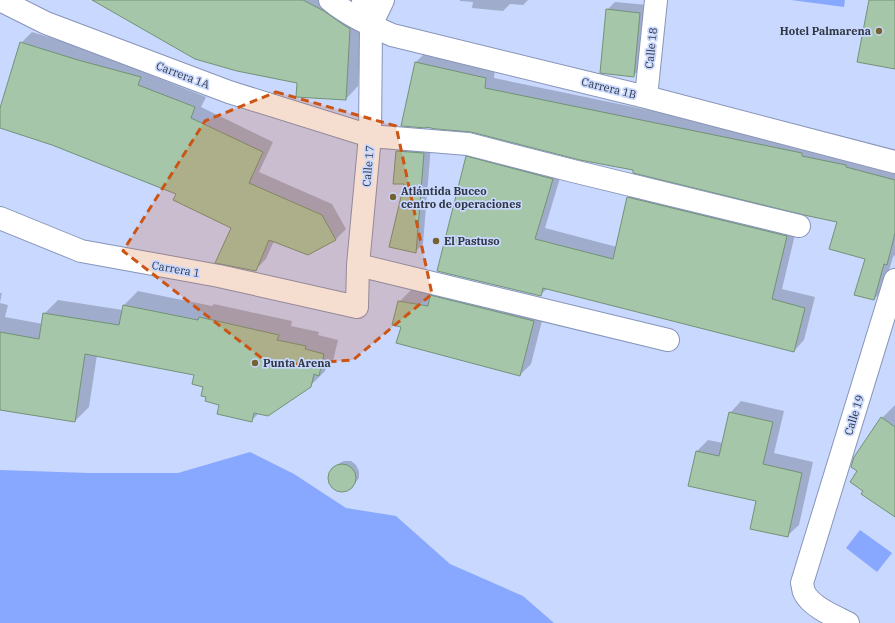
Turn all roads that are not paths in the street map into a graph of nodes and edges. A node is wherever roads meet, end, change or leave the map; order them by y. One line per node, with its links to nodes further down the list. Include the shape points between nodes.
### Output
1 (0, 0): 8 (street, Carrera 1A, via 46,23 229,92)
2 (330, 0): 6 (street, Carrera 1B)
3 (363, 0): 6 (street, Calle 17)
4 (382, 0): 6 (street, Calle 17)
5 (656, 0): 7 (street, Calle 18)
6 (371, 25): 7 (street, Carrera 1B, via 392,35); 8 (street, Calle 17)
7 (646, 97): 9 (street, Carrera 1B)
8 (370, 136): 11 (street, Carrera 1A, via 468,144); 12 (street, Calle 17)
9 (895, 162)
10 (0, 218): 14 (street, Carrera 1, via 81,251 219,276)
11 (799, 226)
12 (358, 266): 14 (street, Calle 17); 15 (street)
13 (895, 280): 16 (street, Calle 19, via 802,583 803,592 812,602)
14 (357, 307)
15 (668, 340)
16 (848, 623)

